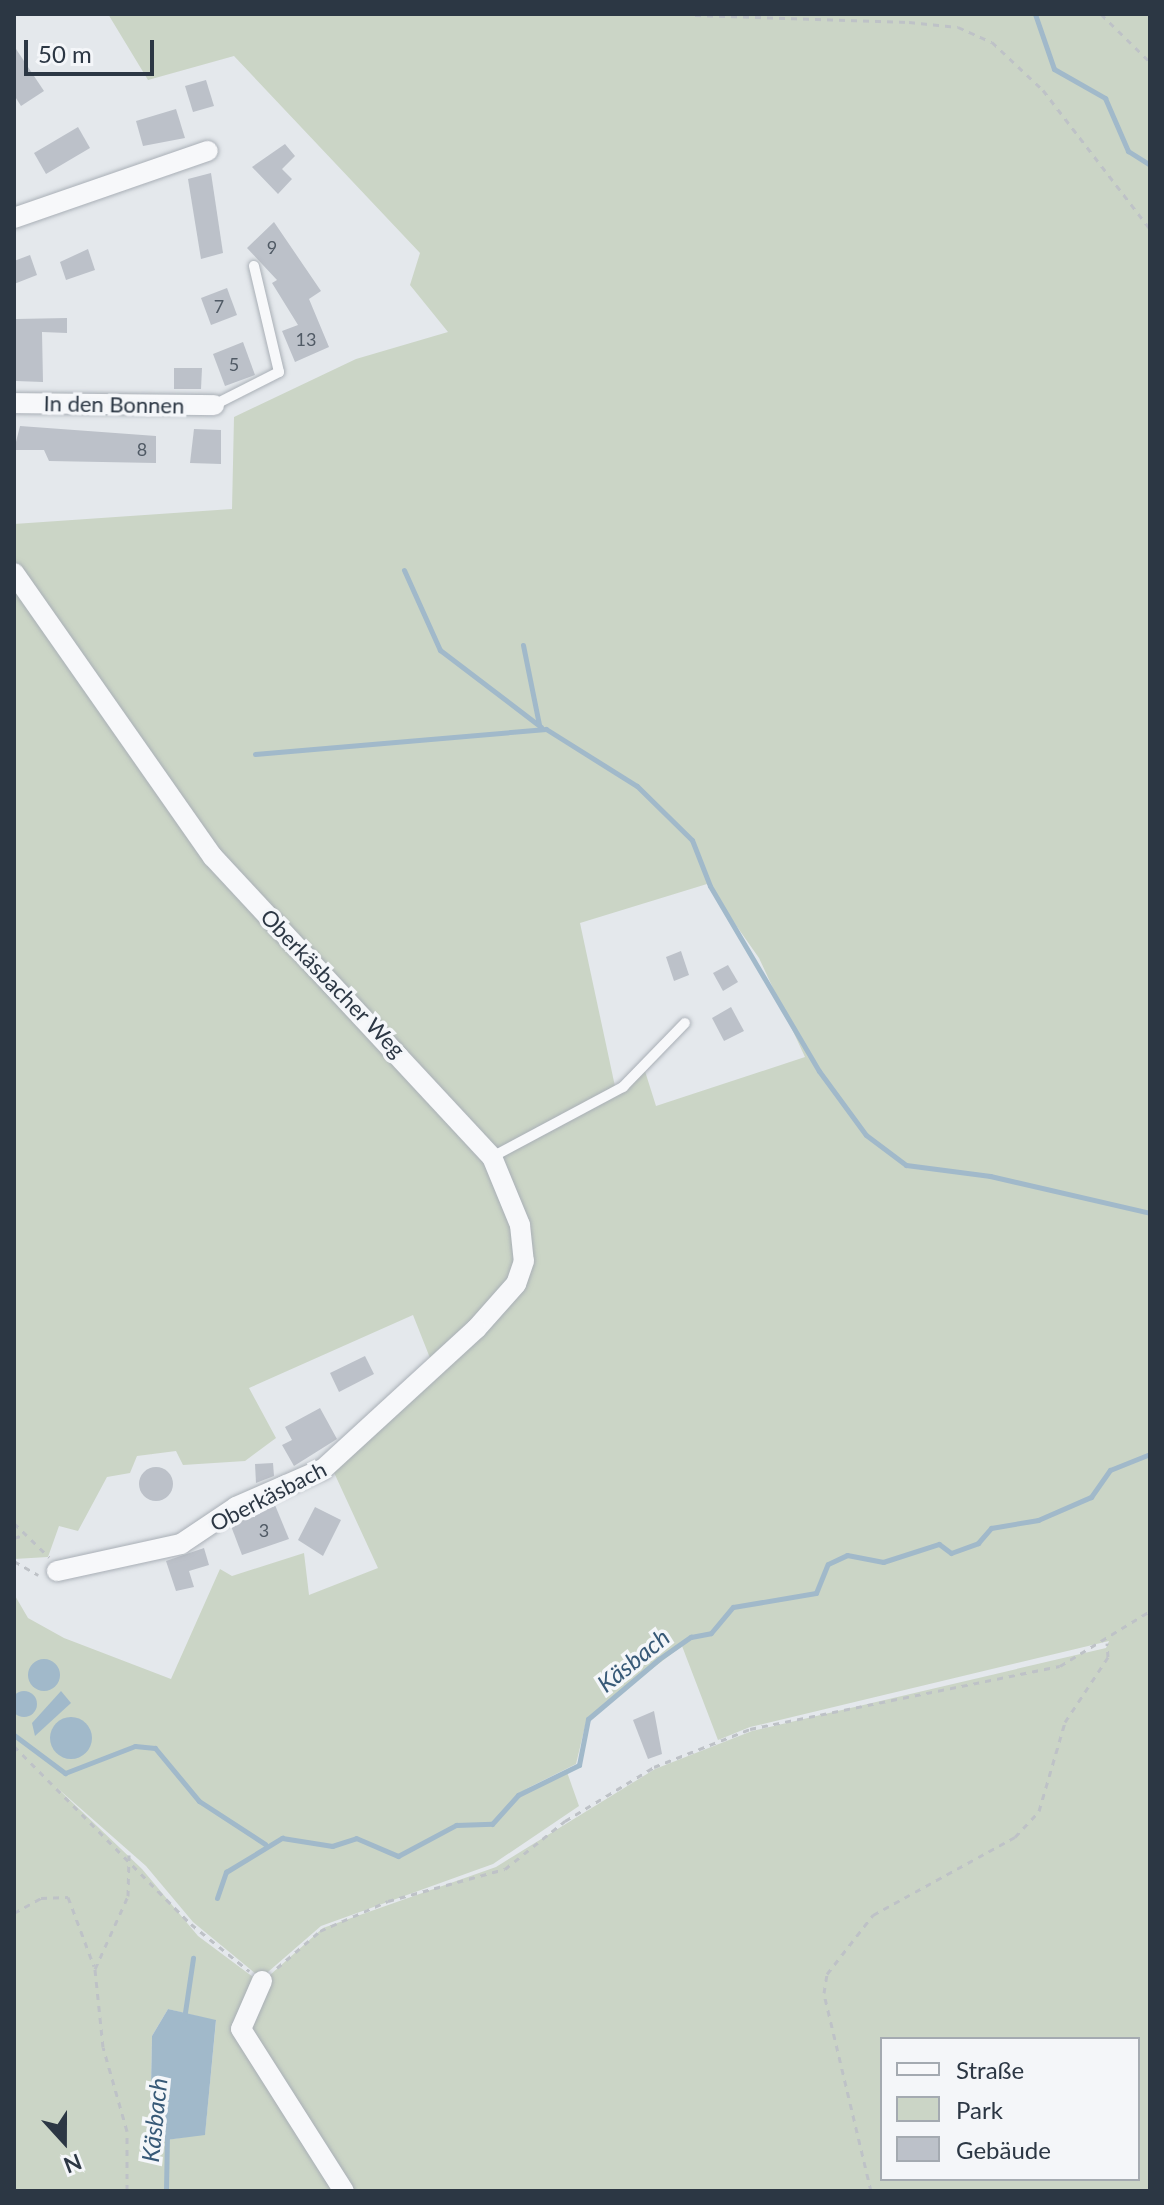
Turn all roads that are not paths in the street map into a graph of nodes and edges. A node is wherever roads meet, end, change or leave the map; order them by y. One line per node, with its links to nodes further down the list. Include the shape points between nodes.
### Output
1 (208, 151): 2 (street)
2 (14, 218)
3 (254, 266): 5 (lane, via 279,372)
4 (14, 403): 5 (street, In den Bonnen)
5 (214, 405)
6 (14, 573): 8 (street, Oberkäsbacher Weg, via 213,857)
7 (685, 1023): 8 (lane, via 623,1087)
8 (492, 1157): 9 (street, Oberkäsbacher Weg, via 520,1225 524,1261 516,1284)
9 (412, 1391): 10 (street, Oberkäsbach, via 323,1469 236,1507 181,1544)
10 (57, 1571)
11 (262, 1981): 12 (street, via 241,2029)
12 (344, 2191)

